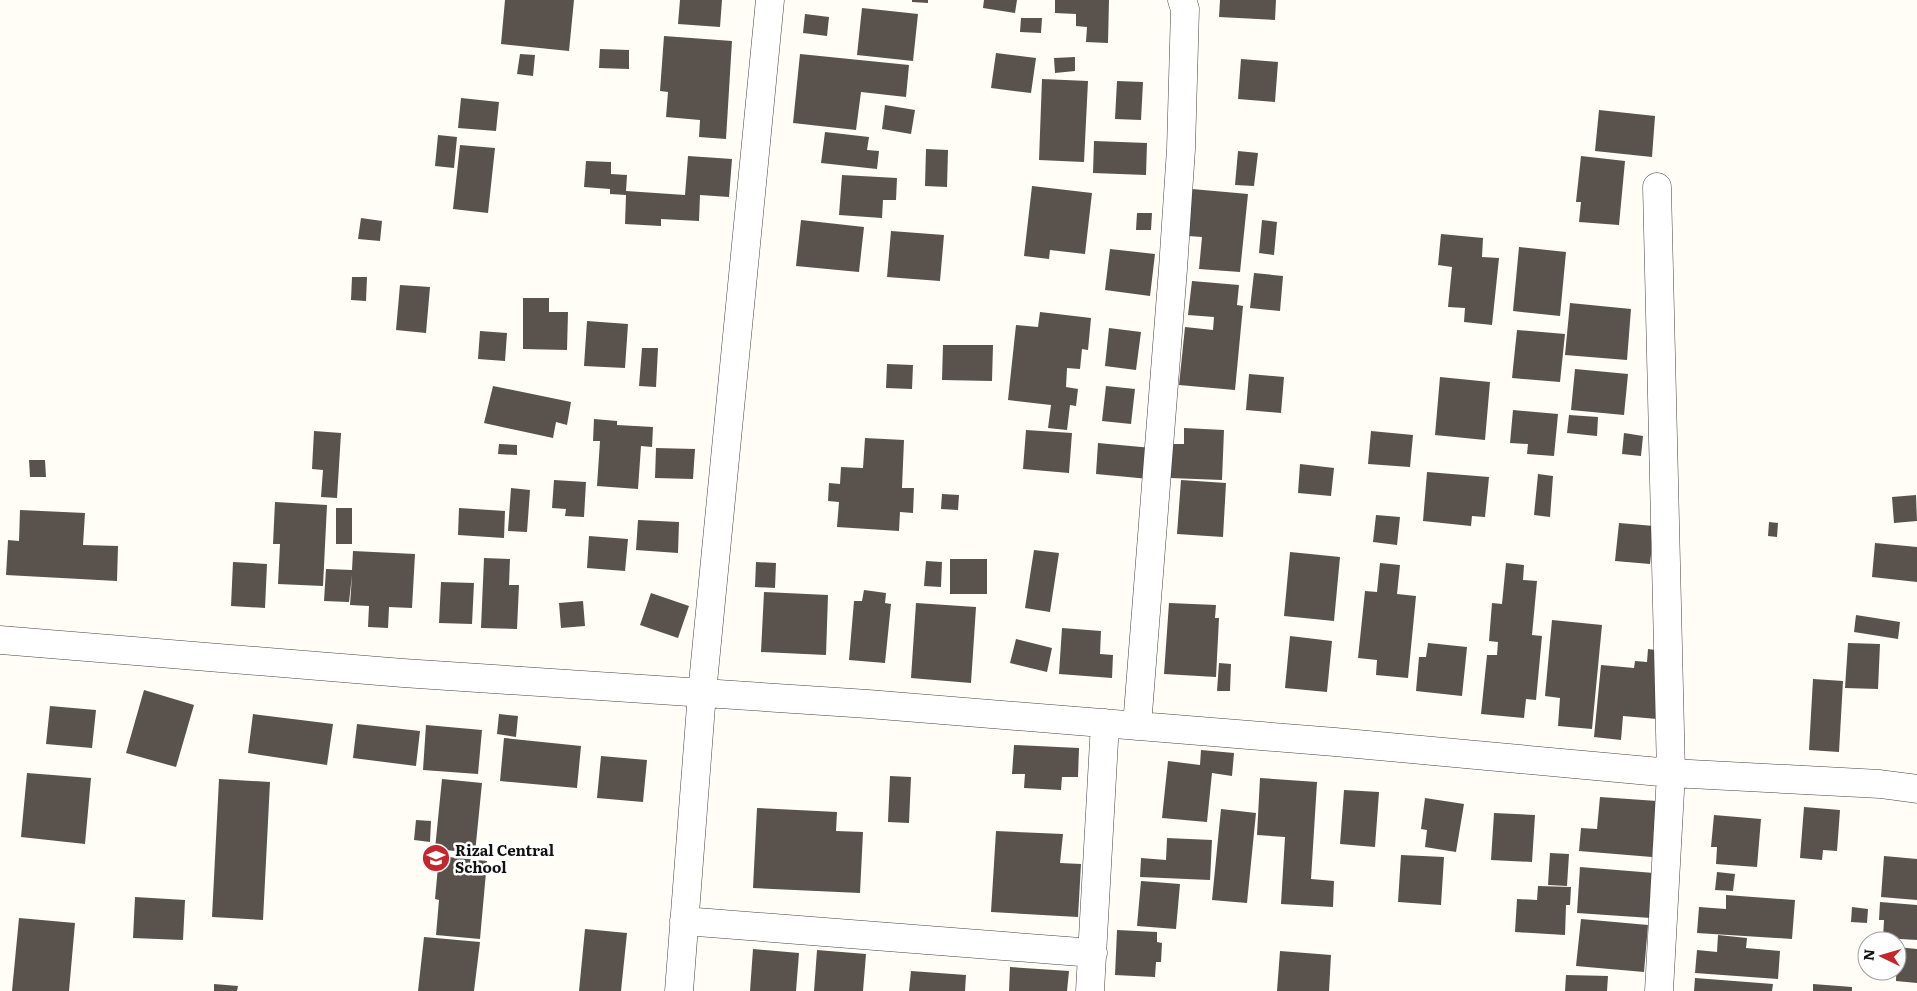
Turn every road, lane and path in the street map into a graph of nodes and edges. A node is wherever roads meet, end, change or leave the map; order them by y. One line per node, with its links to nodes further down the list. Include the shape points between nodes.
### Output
1 (770, 0): 5 (street)
2 (1182, 0): 7 (street, via 1185,9 1181,149)
3 (1657, 187): 8 (street)
4 (0, 640): 5 (street, via 413,674)
5 (702, 693): 6 (street); 10 (street)
6 (1105, 723): 7 (street); 11 (street)
7 (1136, 726): 8 (street)
8 (1671, 773): 9 (street, via 1880,784); 14 (street)
9 (1917, 789)
10 (684, 921): 11 (street); 12 (street)
11 (1094, 953): 13 (street)
12 (678, 991)
13 (1090, 991)
14 (1659, 991)

